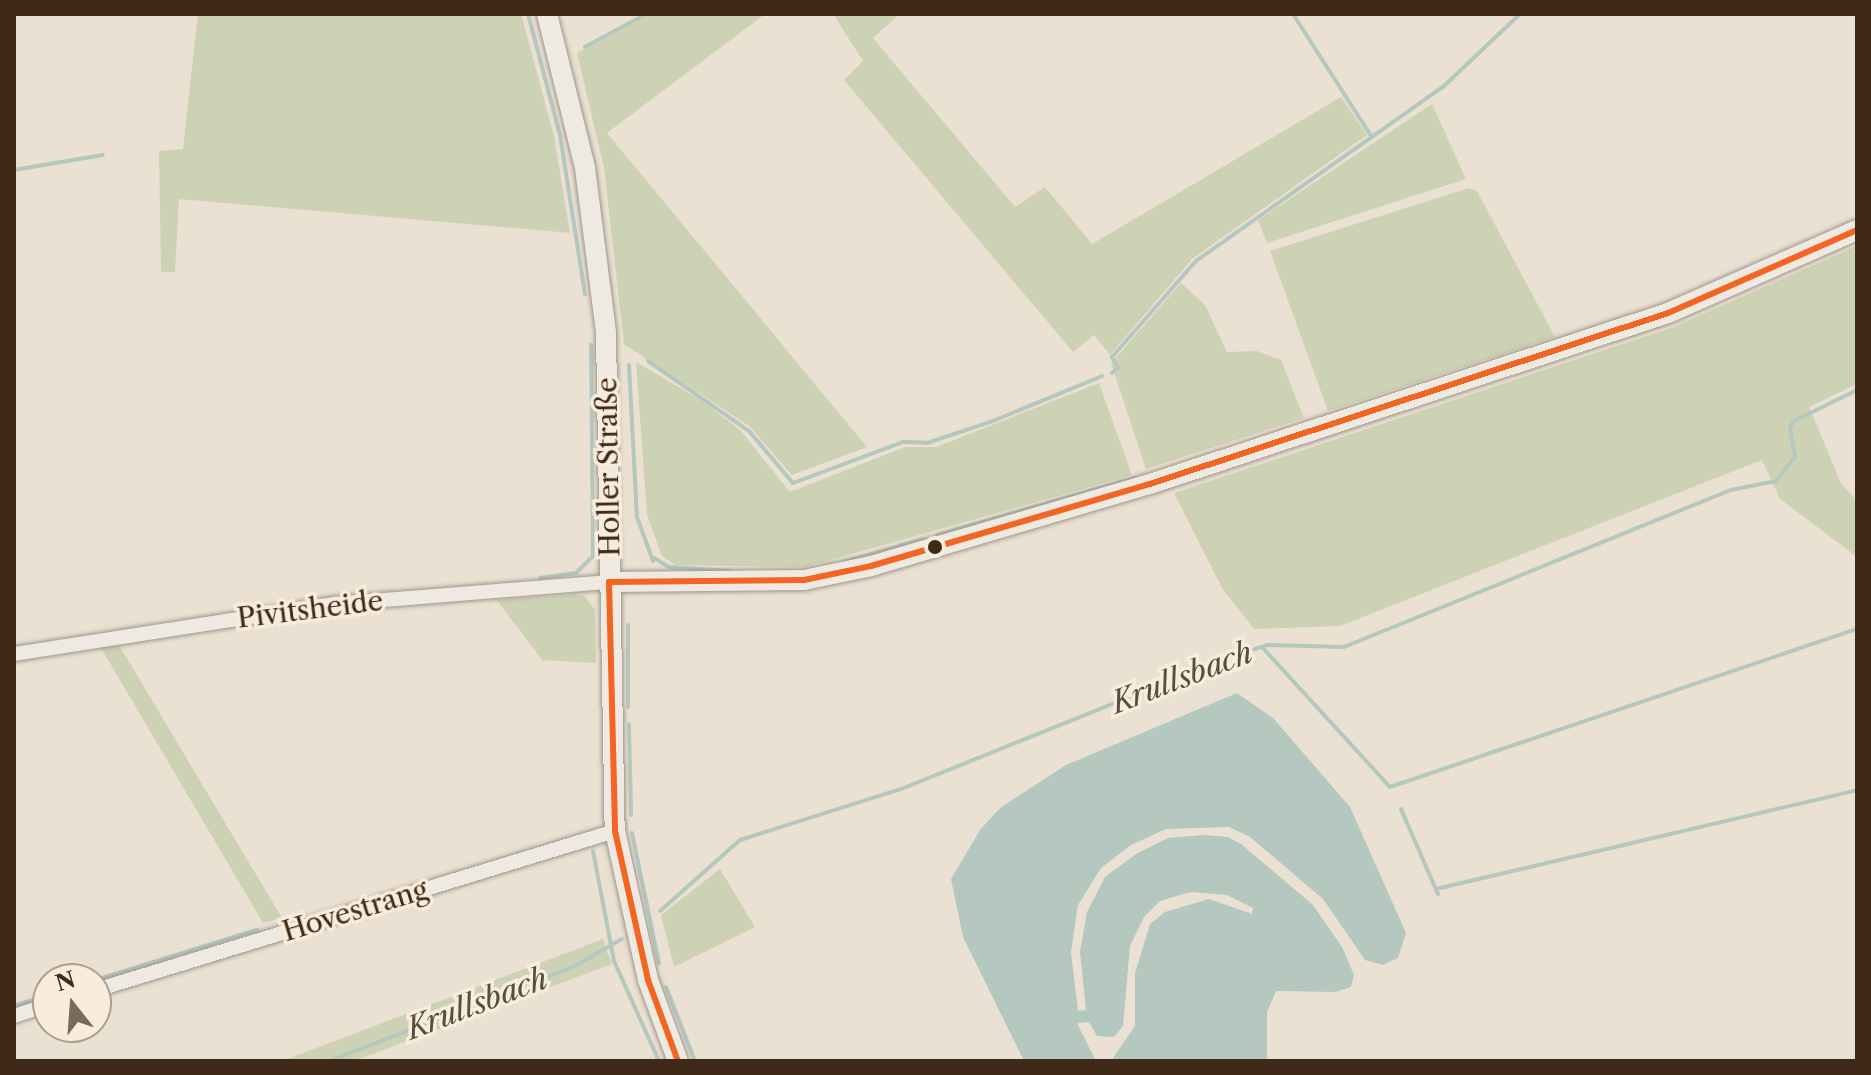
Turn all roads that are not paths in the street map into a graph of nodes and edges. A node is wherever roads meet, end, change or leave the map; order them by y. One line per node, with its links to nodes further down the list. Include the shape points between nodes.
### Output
1 (547, 14): 3 (street, Holler Straße, via 580,143 598,259 607,377)
2 (1857, 230): 3 (street, via 1668,313 1241,455 871,566 804,580)
3 (609, 582): 4 (street, Pivitsheide, via 335,604); 5 (street, Holler Straße)
4 (14, 654)
5 (615, 831): 6 (street, Hovestrang); 7 (street, Holler Straße, via 648,980)
6 (112, 985)
7 (678, 1061)

